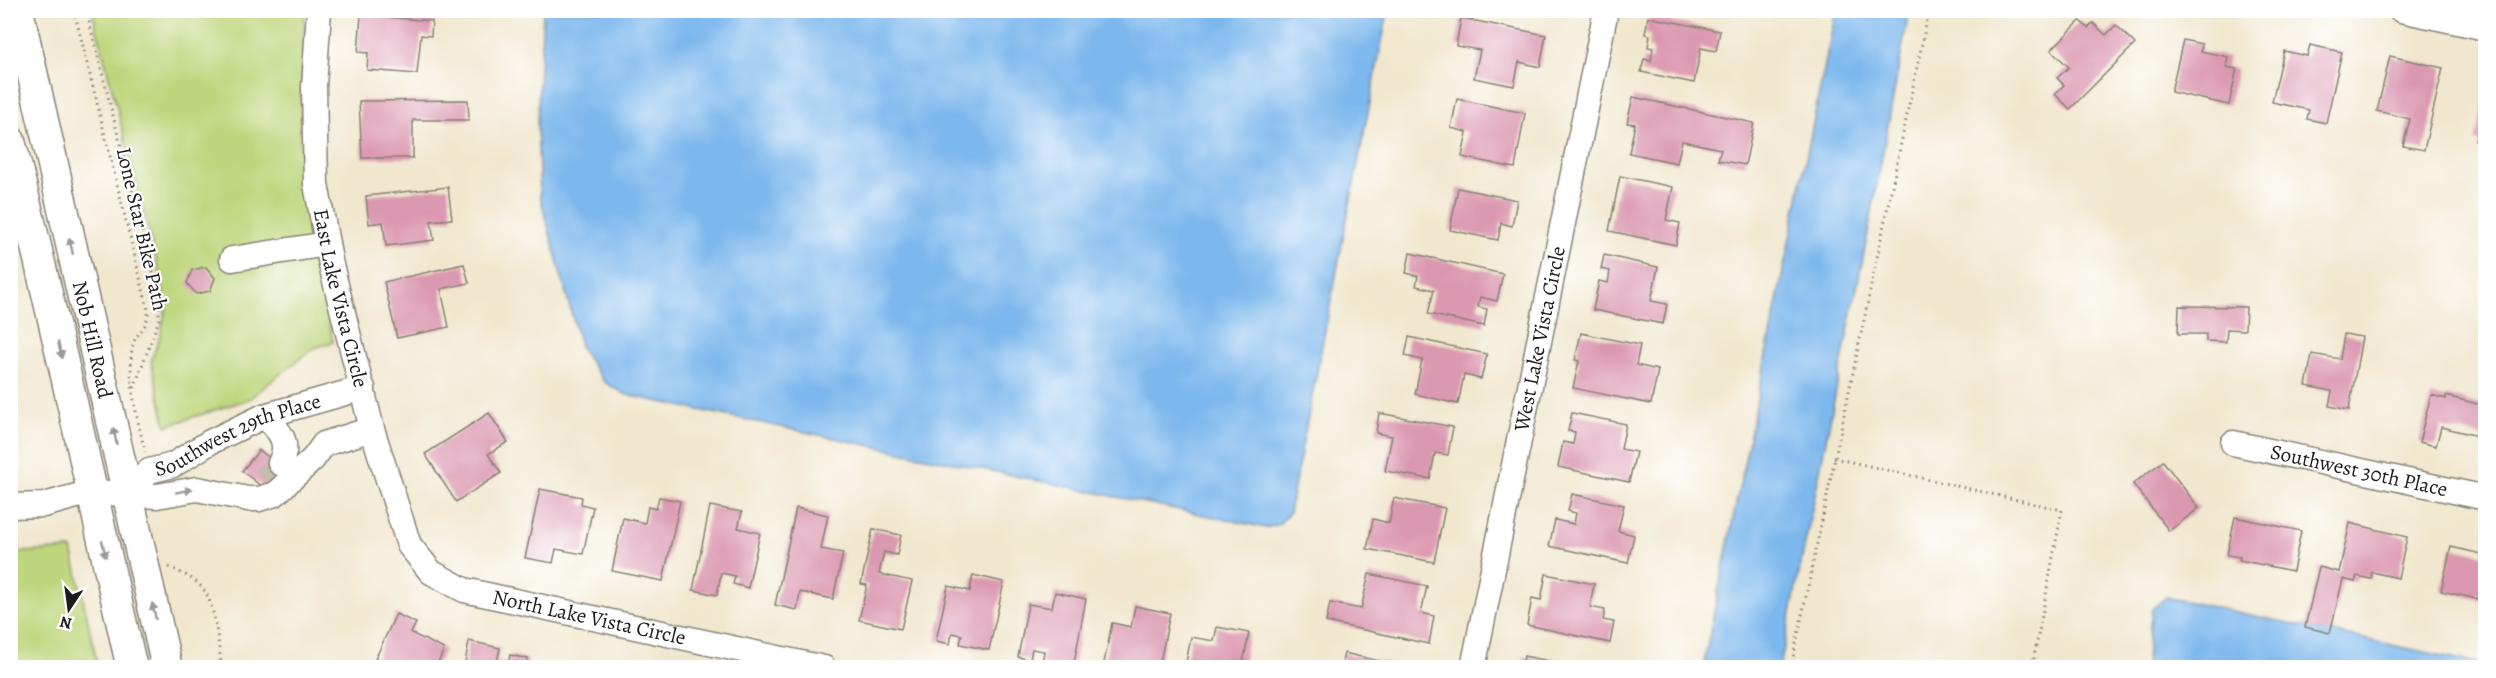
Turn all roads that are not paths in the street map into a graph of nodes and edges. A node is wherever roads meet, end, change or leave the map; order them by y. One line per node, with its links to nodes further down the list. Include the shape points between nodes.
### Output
1 (18, 10): 16 (main road, Nob Hill Road, one-way to 1)
2 (319, 10): 7 (street, East Lake Vista Circle, via 314,87 316,184)
3 (1606, 10): 24 (street, West Lake Vista Circle)
4 (2401, 10): 5 (street)
5 (2486, 28)
6 (10, 141): 15 (main road, Nob Hill Road, one-way to 15)
7 (327, 244): 8 (street); 9 (street, East Lake Vista Circle)
8 (232, 259)
9 (363, 388): 10 (street, Southwest 29th Place); 11 (street, East Lake Vista Circle)
10 (264, 416): 14 (street, via 283,436); 16 (street, Southwest 29th Place, via 173,465 149,471)
11 (372, 429): 13 (street, Southwest 29th Place); 20 (street, East Lake Vista Circle, via 409,545)
12 (2233, 443): 17 (street, Southwest 30th Place)
13 (324, 444): 14 (street, Southwest 29th Place, via 316,442); 18 (street, Southwest 29th Place, via 275,494)
14 (276, 464): 18 (street)
15 (91, 492): 16 (street); 19 (street, via 44,505); 21 (main road, Nob Hill Road, one-way to 21)
16 (126, 494): 18 (street, Southwest 29th Place, one-way to 18, via 157,496 197,489); 22 (main road, Nob Hill Road, one-way to 16)
17 (2486, 498)
18 (248, 499)
19 (10, 506)
20 (430, 572): 23 (street, North Lake Vista Circle, via 464,590)
21 (132, 668)
22 (167, 668)
23 (824, 668)
24 (1473, 668)

